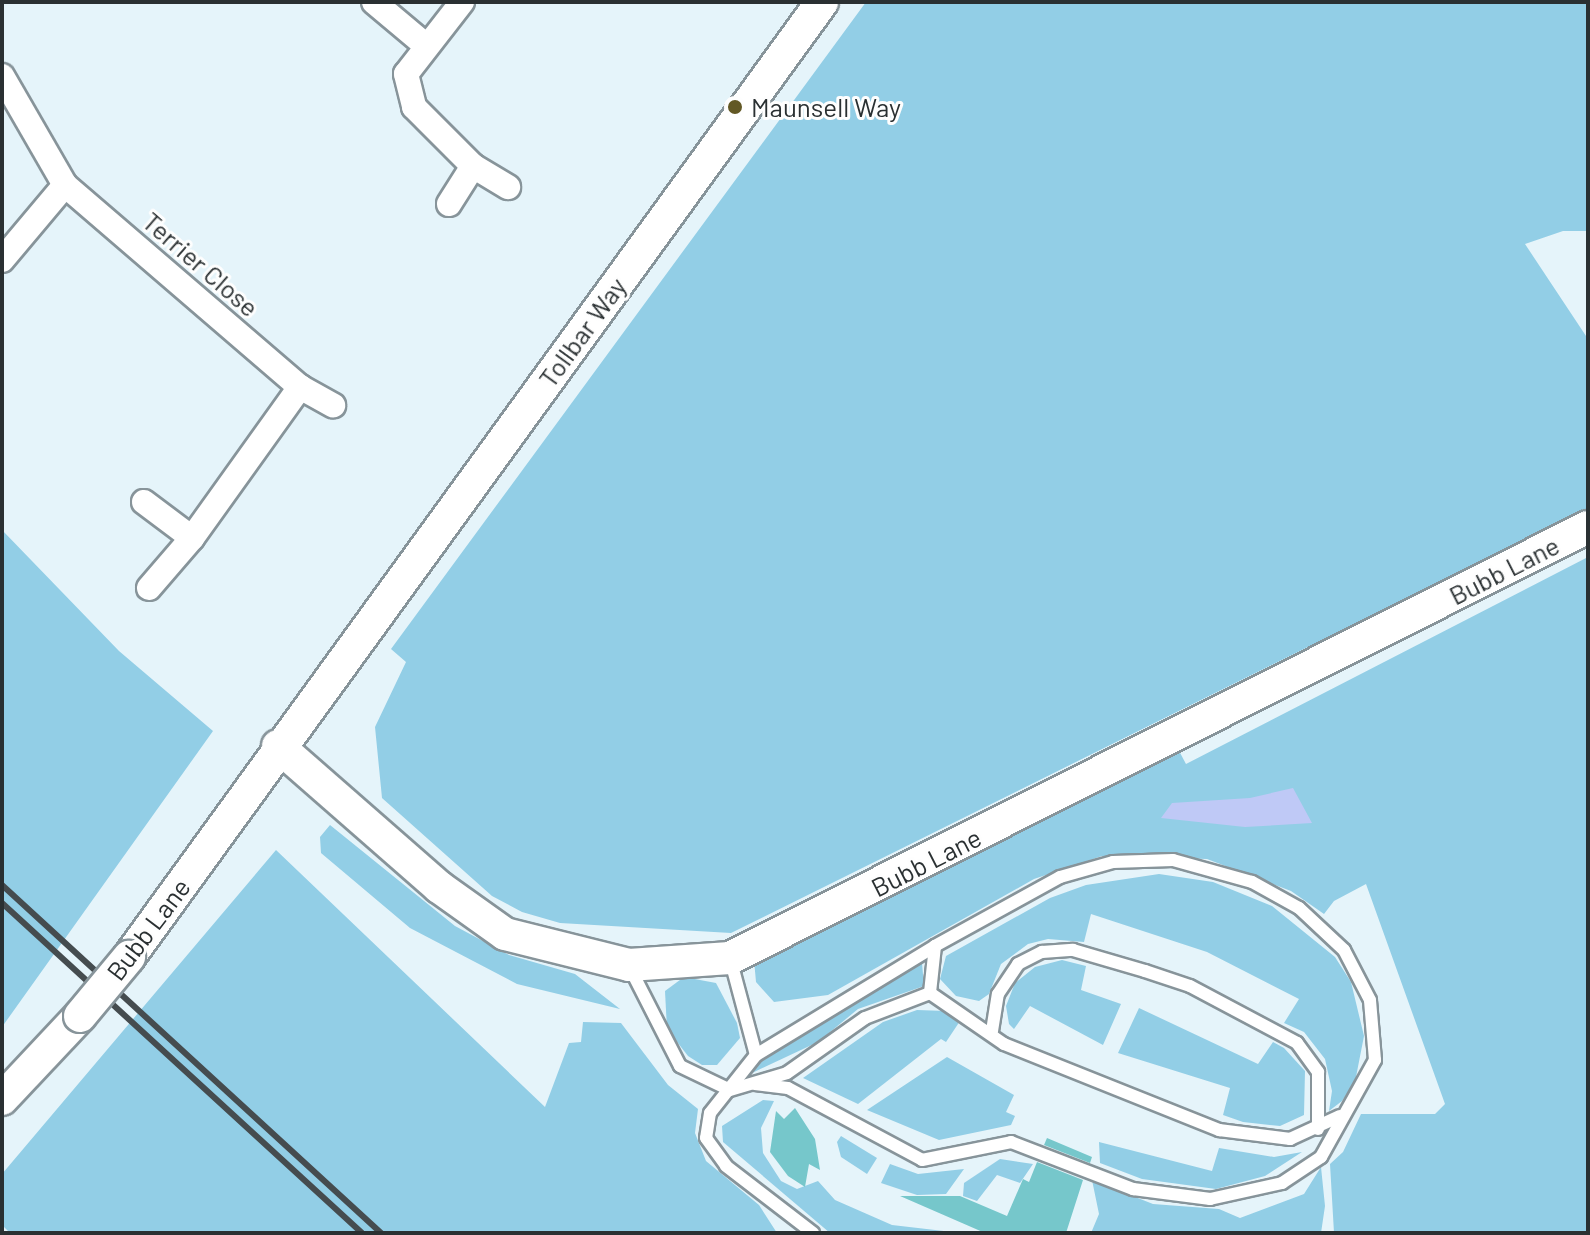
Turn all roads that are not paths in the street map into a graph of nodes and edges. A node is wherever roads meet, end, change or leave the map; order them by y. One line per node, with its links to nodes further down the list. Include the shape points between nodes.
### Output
1 (374, 2): 4 (street)
2 (462, 2): 4 (street)
3 (822, 2): 17 (street, Tollbar Way)
4 (424, 44): 6 (street, via 406,74 414,107)
5 (2, 76): 7 (street, Terrier Close)
6 (473, 166): 8 (street); 9 (street)
7 (65, 185): 10 (street); 11 (street, Terrier Close)
8 (508, 187)
9 (449, 204)
10 (2, 260)
11 (300, 387): 12 (street, Terrier Close); 15 (street)
12 (333, 405)
13 (144, 502): 15 (street)
14 (1588, 527): 20 (street, Bubb Lane)
15 (192, 538): 16 (street)
16 (149, 588)
17 (342, 663): 18 (street, Bubb Lane)
18 (278, 746): 21 (street, Bubb Lane, via 439,887 505,934); 27 (street, Bubb Lane, bridge, via 129,957)
19 (935, 946): 22 (lane); 24 (lane); 28 (lane, via 1060,877 1113,862 1173,860 1252,882 1299,908 1344,950 1370,1000 1375,1060)
20 (730, 958): 21 (street, Bubb Lane); 24 (lane)
21 (629, 965): 26 (lane, via 680,1066)
22 (930, 993): 23 (lane); 25 (lane, via 865,1018 813,1059)
23 (992, 1031): 29 (lane, via 1004,1044 1219,1130 1290,1139); 29 (lane, via 998,994 1018,964 1042,952 1073,950 1145,971 1190,986 1297,1043 1318,1072)
24 (756, 1055): 26 (lane)
25 (755, 1084): 26 (lane); 28 (lane, via 788,1088 922,1160 1011,1142 1133,1189 1210,1199 1282,1183 1321,1157)
26 (730, 1090): 30 (lane, via 710,1113 706,1138 726,1166)
27 (2, 1099)
28 (1340, 1116): 29 (lane)
29 (1318, 1129)
30 (813, 1233)

